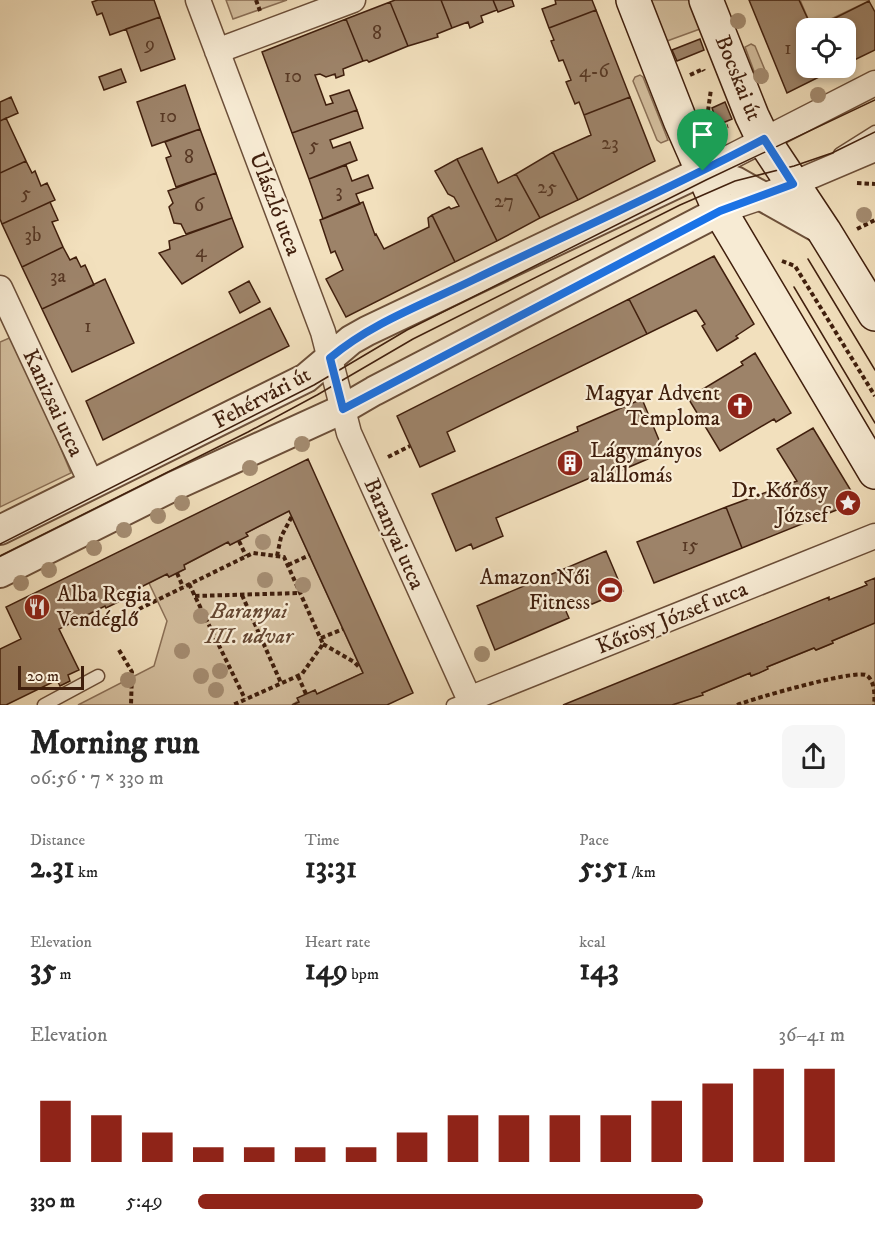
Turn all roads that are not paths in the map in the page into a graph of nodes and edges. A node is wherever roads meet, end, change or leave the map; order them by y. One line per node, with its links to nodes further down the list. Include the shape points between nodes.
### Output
1 (198, 0): 5 (street, Ulászló utca)
2 (353, 0): 5 (street)
3 (633, 0): 10 (main road)
4 (706, 0): 7 (main road, Bocskai út, via 752,116)
5 (217, 51): 17 (street, Ulászló utca)
6 (875, 83): 7 (street, Fehérvári út)
7 (750, 131): 10 (street, Fehérvári út); 11 (main road, Bocskai út)
8 (875, 132): 11 (lane)
9 (875, 149): 11 (street, Fehérvári út)
10 (703, 171): 12 (street, via 735,181); 13 (main road); 17 (street, Fehérvári út, via 367,331)
11 (793, 184): 12 (street, Fehérvári út); 14 (main road, Bocskai út)
12 (762, 197): 13 (street, Fehérvári út); 14 (street)
13 (720, 211): 18 (street, Fehérvári út); 19 (main road)
14 (824, 231): 16 (main road, Bocskai út)
15 (0, 288): 20 (street, Kanizsai utca)
16 (875, 314)
17 (330, 358): 18 (street, Baranyai utca); 20 (street, Fehérvári út, via 306,378)
18 (343, 409): 23 (street, Fehérvári út, via 174,486); 25 (street, Baranyai utca, via 354,444)
19 (875, 472)
20 (92, 485): 21 (street, Fehérvári út)
21 (0, 530)
22 (875, 536): 25 (street, Kőrösy József utca)
23 (0, 573)
24 (98, 676): 26 (lane)
25 (465, 703)
26 (44, 705)

